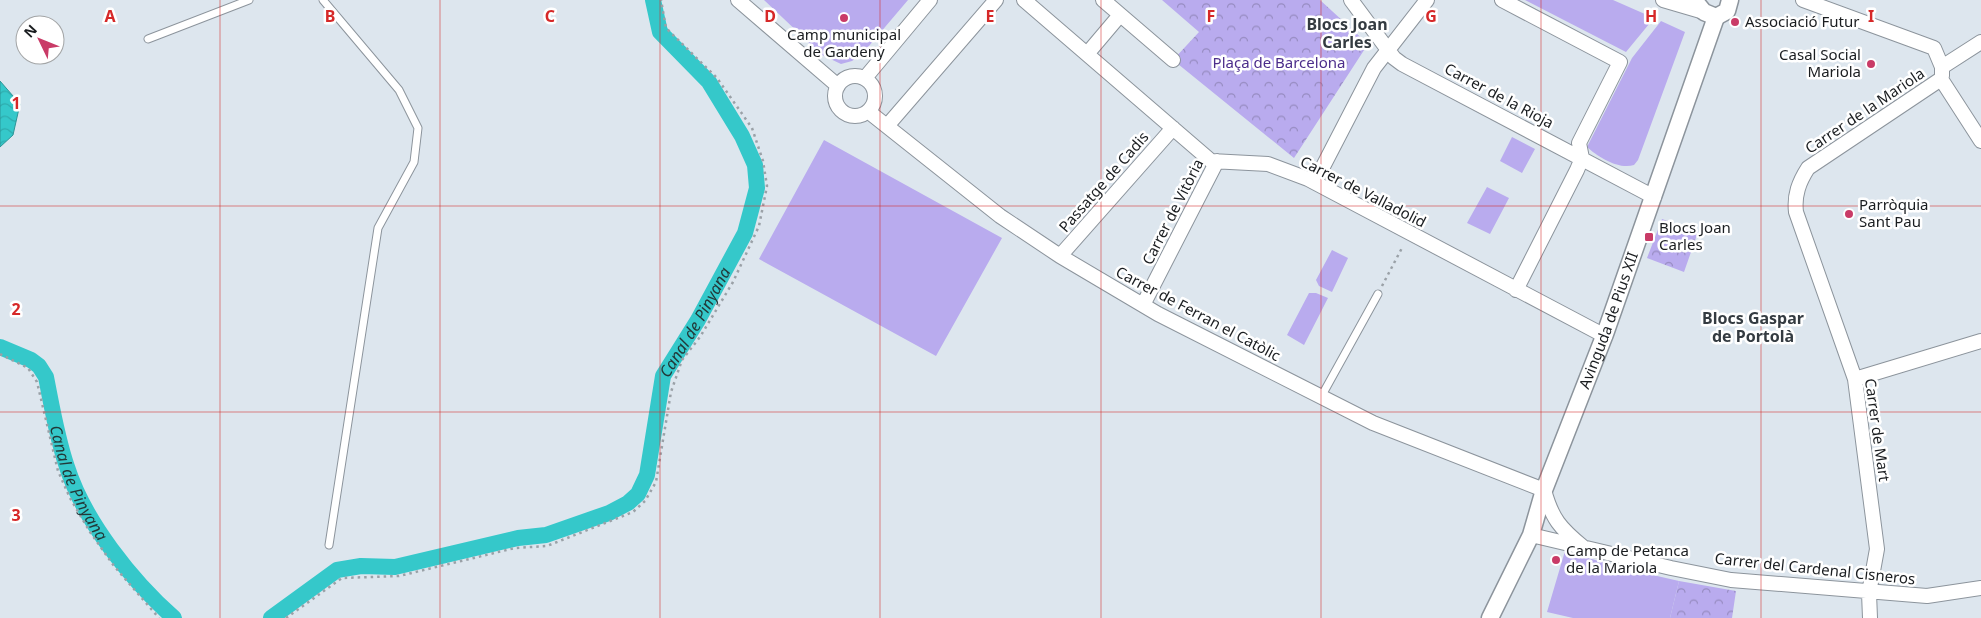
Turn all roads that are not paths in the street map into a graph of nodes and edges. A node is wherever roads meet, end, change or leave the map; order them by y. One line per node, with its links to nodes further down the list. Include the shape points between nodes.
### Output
1 (249, 0): 16 (lane)
2 (323, 0): 43 (lane, via 399,90 418,128 414,162 378,228)
3 (738, 0): 23 (street)
4 (930, 0): 22 (street)
5 (996, 0): 25 (street)
6 (1024, 0): 19 (street)
7 (1103, 0): 15 (street)
8 (1351, 0): 18 (street, Carrer de la Rioja)
9 (1427, 0): 18 (street)
10 (1502, 0): 28 (street, via 1620,62 1579,144)
11 (1663, 0): 14 (street)
12 (1730, 0): 14 (street, Avinguda de Pius XII, via 1727,11)
13 (1803, 0): 21 (street, via 1934,48)
14 (1705, 10): 32 (street, Avinguda de Pius XII)
15 (1120, 15): 19 (street); 20 (street)
16 (148, 39)
17 (1981, 42): 21 (street, Carrer de la Mariola)
18 (1387, 49): 28 (street, Carrer de la Rioja, via 1402,64); 31 (street)
19 (1087, 54): 26 (street)
20 (1173, 60)
21 (1942, 73): 27 (street); 30 (street, Carrer de la Mariola)
22 (865, 78): 23 (street, via 847,77); 24 (street, via 876,94)
23 (838, 86): 24 (street, via 836,104 845,114 857,117)
24 (869, 112): 25 (street, Carrer de Ferran el Catòlic)
25 (887, 126): 33 (street, Carrer de Ferran el Catòlic, via 1000,216)
26 (1173, 128): 29 (street, via 1211,161); 33 (street, Passatge de Cadis)
27 (1981, 141)
28 (1582, 158): 32 (street, Carrer de la Rioja); 34 (street)
29 (1217, 162): 31 (street, Carrer de Valladolid, via 1268,164); 36 (street, Carrer de Vitòria)
30 (1808, 168): 39 (street, Carrer de Mart, via 1797,190 1796,212)
31 (1315, 182): 34 (street, Carrer de Valladolid)
32 (1654, 197): 37 (street, Avinguda de Pius XII)
33 (1060, 256): 36 (street, Carrer de Ferran el Catòlic)
34 (1516, 290): 37 (street, Carrer de Valladolid)
35 (1378, 294): 40 (lane)
36 (1143, 305): 40 (street, Carrer de Ferran el Catòlic)
37 (1605, 336): 41 (street, Avinguda de Pius XII)
38 (1981, 341): 39 (street)
39 (1855, 379): 46 (street, Carrer de Mart, via 1877,549)
40 (1321, 397): 41 (street, Carrer de Ferran el Catòlic, via 1373,423)
41 (1544, 490): 42 (street, Avinguda de Pius XII); 44 (street, via 1550,511 1561,529)
42 (1531, 535): 44 (street, Carrer del Cardenal Cisneros); 47 (street, Avinguda de Pius XII)
43 (328, 545)
44 (1583, 547): 46 (street, Carrer del Cardenal Cisneros, via 1731,580)
45 (1981, 588): 46 (street, Carrer del Cardenal Cisneros, via 1926,596)
46 (1869, 593): 48 (street, Carrer de Mart)
47 (1490, 618)
48 (1870, 618)

